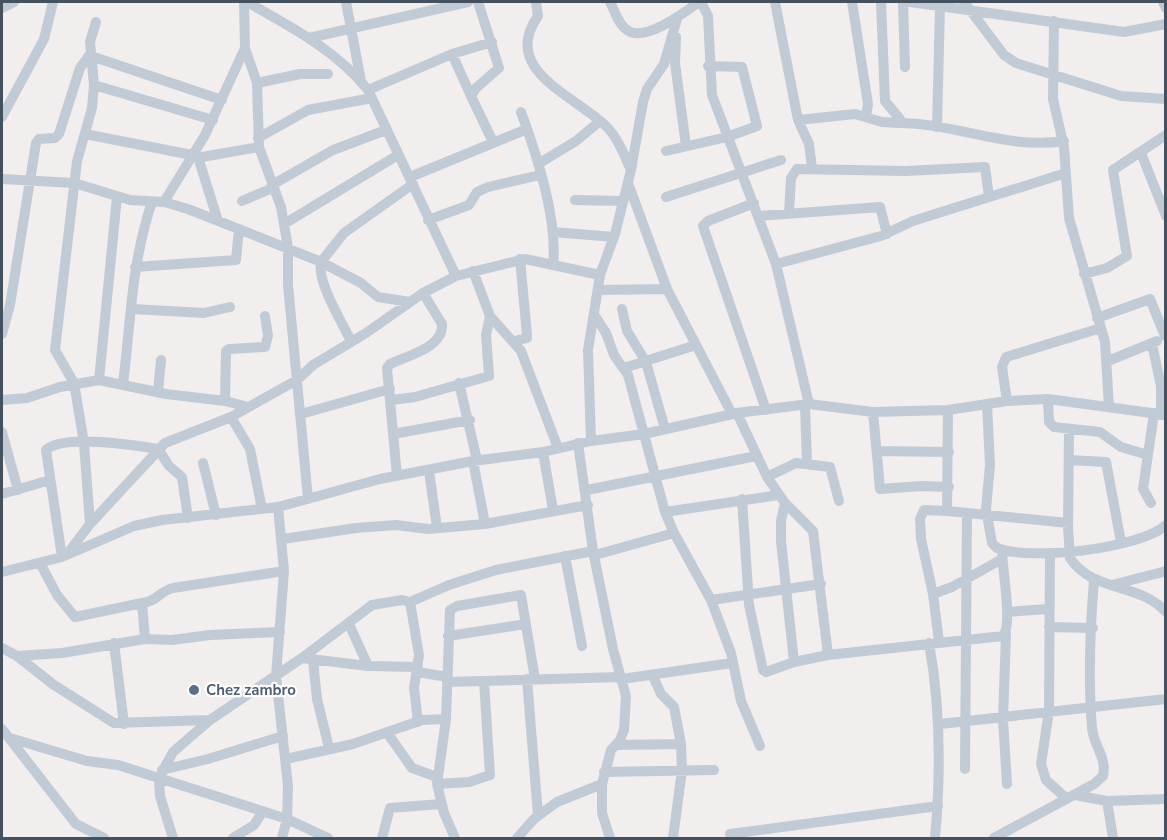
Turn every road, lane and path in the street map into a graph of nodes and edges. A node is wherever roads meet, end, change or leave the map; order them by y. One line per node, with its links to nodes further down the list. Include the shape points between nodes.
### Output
1 (53, 2): 39 (street, via 44,39)
2 (246, 2): 23 (street); 25 (street)
3 (346, 2): 22 (street)
4 (468, 2): 22 (street)
5 (478, 2): 24 (street)
6 (536, 2): 43 (street, via 538,16 527,31 528,57 555,89)
7 (610, 2): 18 (street, via 621,25 629,32 639,34)
8 (775, 2): 42 (street)
9 (852, 2): 40 (street, via 868,104)
10 (881, 2): 44 (street, via 885,101)
11 (903, 2): 29 (street)
12 (910, 2): 15 (street)
13 (1163, 2): 17 (street)
14 (695, 3): 18 (street); 28 (street, via 708,16)
15 (940, 6): 16 (street); 45 (street)
16 (967, 6): 19 (street); 31 (street, via 1004,55)
17 (1166, 8)
18 (677, 19): 54 (street, via 675,63); 62 (street, via 663,64 646,92)
19 (1054, 21): 21 (street, via 1124,32); 31 (street)
20 (96, 22): 27 (street)
21 (1166, 24)
22 (353, 30): 23 (street); 34 (street)
23 (309, 38): 34 (street, via 351,69)
24 (492, 42): 26 (street); 35 (street, via 499,68)
25 (245, 48): 32 (street); 37 (street)
26 (452, 54): 34 (street); 35 (street)
27 (91, 55): 33 (street); 37 (street); 67 (street, via 80,68 59,134 36,143)
28 (708, 66): 50 (street, via 712,95); 50 (street, via 742,67 757,123 756,127)
29 (905, 67)
30 (328, 74): 32 (street, via 300,74)
31 (1053, 76): 36 (street, via 1121,96); 51 (street, via 1053,99)
32 (257, 83): 53 (street)
33 (94, 85): 41 (street); 48 (street)
34 (367, 90): 47 (street); 53 (street, via 308,110)
35 (471, 96): 52 (street)
36 (1166, 99)
37 (222, 100): 41 (street)
38 (521, 112): 46 (street)
39 (2, 117)
40 (866, 117): 42 (street, via 855,114); 44 (street)
41 (213, 120): 58 (street)
42 (798, 120): 60 (street, via 809,144)
43 (600, 121): 61 (street); 62 (street, via 621,147)
44 (899, 123): 45 (street)
45 (936, 127): 51 (street, via 1005,140)
46 (527, 129): 52 (street); 61 (street)
47 (386, 130): 57 (street); 70 (street, via 333,150)
48 (85, 134): 58 (street); 68 (street)
49 (1166, 135): 56 (street)
50 (727, 137): 54 (street); 63 (street)
51 (1064, 141): 64 (street)
52 (493, 142): 66 (street)
53 (259, 143): 58 (street); 70 (street)
54 (686, 146): 55 (street)
55 (666, 151)
56 (1141, 153): 82 (street); 97 (street, via 1112,171 1127,256 1107,268)
57 (398, 155): 66 (street); 85 (street)
58 (195, 156): 78 (street); 84 (street)
59 (782, 159): 63 (street)
60 (812, 168): 73 (street, via 906,171 985,167); 80 (street, via 797,169 793,174)
61 (539, 169): 83 (street, via 477,192 469,205); 87 (street)
62 (631, 170): 69 (street)
63 (741, 171): 72 (street); 79 (street)
64 (1066, 173): 73 (street); 97 (street, via 1069,218)
65 (2, 179): 67 (street)
66 (412, 181): 83 (street); 92 (street, via 344,233)
67 (28, 182): 68 (street); 111 (street)
68 (74, 183): 71 (street); 123 (street, via 55,350)
69 (628, 183): 76 (street); 100 (street)
70 (272, 185): 75 (street, via 260,195); 85 (street)
71 (117, 197): 77 (street); 121 (street)
72 (666, 197)
73 (989, 197): 88 (street, via 913,221)
74 (575, 200): 76 (street)
75 (242, 201)
76 (623, 201): 89 (street)
77 (152, 202): 78 (street); 95 (street)
78 (164, 202): 84 (street)
79 (754, 202): 81 (street); 136 (street, via 703,225)
80 (789, 213): 81 (street); 88 (street, via 880,207)
81 (760, 216): 93 (street)
82 (1166, 216)
83 (428, 220): 99 (street)
84 (218, 221): 86 (street)
85 (285, 224): 90 (street)
86 (239, 229): 90 (street); 95 (street, via 236,260)
87 (553, 232): 89 (street); 94 (street)
88 (887, 234): 93 (street)
89 (614, 237): 98 (street)
90 (288, 247): 92 (street); 122 (street)
91 (520, 259): 94 (street); 96 (street); 114 (street, via 528,335)
92 (321, 262): 103 (street, via 345,273 378,297); 113 (street, via 330,298)
93 (776, 264): 132 (street)
94 (553, 265): 98 (street)
95 (135, 267): 105 (street)
96 (473, 271): 99 (street); 108 (street)
97 (1084, 274): 110 (street)
98 (600, 275): 101 (street)
99 (456, 276): 102 (street)
100 (667, 289): 101 (street); 116 (street)
101 (598, 290): 109 (street)
102 (423, 292): 103 (street); 127 (street, via 442,322 442,330 424,349 388,365)
103 (410, 302): 113 (street)
104 (230, 307): 105 (street, via 204,313)
105 (132, 309): 125 (street)
106 (622, 309): 119 (street, via 627,331)
107 (265, 316): 130 (street, via 265,347 226,351)
108 (489, 316): 114 (street); 124 (street, via 486,335 490,375)
109 (594, 316): 120 (street); 149 (street, via 588,350)
110 (1099, 323): 112 (street, via 1150,299); 118 (street); 131 (street, via 1006,357 1002,367)
111 (2, 334)
112 (1165, 336): 115 (street)
113 (351, 341): 122 (street)
114 (514, 341): 152 (street)
115 (1152, 344): 118 (street); 141 (street, via 1161,386)
116 (696, 345): 119 (street); 139 (street)
117 (161, 360): 126 (street)
118 (1108, 361): 135 (street)
119 (646, 362): 120 (street); 144 (street)
120 (624, 368): 148 (street)
121 (99, 380): 123 (street); 125 (street)
122 (297, 380): 134 (street); 140 (street)
123 (74, 383): 129 (street, via 27,399); 150 (street)
124 (459, 383): 127 (street, via 415,397); 143 (street)
125 (123, 384): 126 (street)
126 (158, 392): 130 (street)
127 (391, 395): 140 (street); 147 (street)
128 (1048, 399): 131 (street); 135 (street); 145 (street, via 1050,424)
129 (2, 400)
130 (225, 401): 134 (street)
131 (1006, 401): 133 (street)
132 (807, 404): 136 (street); 138 (street); 162 (street)
133 (987, 404): 137 (street); 185 (street)
134 (248, 407): 142 (street)
135 (1109, 407): 141 (street)
136 (766, 410): 139 (street)
137 (948, 410): 138 (street); 156 (street)
138 (873, 412): 154 (street)
139 (734, 413): 144 (street); 158 (street)
140 (301, 414): 172 (street)
141 (1160, 414): 157 (street)
142 (231, 417): 153 (street, via 173,439); 179 (street, via 250,449)
143 (470, 420): 147 (street); 159 (street)
144 (665, 429): 148 (street)
145 (1069, 430): 157 (street, via 1100,432 1121,447); 160 (street)
146 (2, 432): 169 (street)
147 (393, 434): 165 (street)
148 (644, 434): 149 (street); 164 (street)
149 (591, 441): 151 (street)
150 (84, 442): 153 (street); 167 (street, via 59,443 46,450); 188 (street)
151 (578, 443): 152 (street); 170 (street)
152 (558, 448): 155 (street)
153 (158, 449): 186 (street, via 182,477); 188 (street)
154 (877, 451): 156 (street); 168 (street, via 880,489)
155 (543, 452): 159 (street); 180 (street)
156 (949, 452): 168 (street)
157 (1148, 454): 176 (street, via 1143,489)
158 (756, 456): 164 (street); 166 (street)
159 (475, 460): 163 (street); 189 (street)
160 (1069, 460): 187 (street); 194 (street, via 1106,462)
161 (203, 464): 184 (street)
162 (807, 464): 166 (street, via 792,464); 175 (street, via 830,467)
163 (429, 471): 165 (street); 191 (street)
164 (655, 475): 170 (street); 182 (street)
165 (397, 476): 172 (street, via 354,484)
166 (767, 477): 174 (street)
167 (50, 480): 169 (street); 198 (street)
168 (949, 487): 181 (street)
169 (18, 490): 171 (street)
170 (586, 490): 177 (street)
171 (2, 494)
172 (308, 499): 178 (street)
173 (742, 499): 174 (street); 182 (street); 210 (street)
174 (782, 499): 207 (street, via 813,531); 209 (street)
175 (839, 501)
176 (1151, 503)
177 (588, 506): 180 (street); 195 (street)
178 (278, 507): 179 (street); 193 (street)
179 (262, 509): 184 (street)
180 (553, 510): 189 (street)
181 (947, 511): 183 (street); 211 (street, via 924,510 920,519)
182 (665, 512): 192 (street)
183 (967, 513): 185 (street); 206 (street)
184 (216, 515): 186 (street)
185 (988, 515): 187 (street); 199 (street, via 992,544)
186 (188, 518): 198 (street, via 134,526)
187 (1068, 523): 197 (street)
188 (90, 524): 198 (street)
189 (485, 524): 191 (street)
190 (1166, 525): 194 (street, via 1150,536)
191 (437, 528): 193 (street, via 396,525)
192 (674, 533): 195 (street); 212 (street)
193 (282, 539): 202 (street)
194 (1121, 542): 197 (street)
195 (594, 553): 200 (street); 240 (street)
196 (1050, 553): 197 (street); 199 (street); 215 (street)
197 (1069, 553): 205 (street, via 1077,567)
198 (65, 555): 201 (street)
199 (1002, 555): 206 (street); 216 (street)
200 (565, 556): 213 (street, via 496,570); 229 (street)
201 (40, 563): 204 (street); 214 (street, via 57,595 75,617)
202 (285, 571): 214 (street, via 173,588 161,592 152,602); 222 (street)
203 (1166, 571): 208 (street)
204 (2, 572)
205 (1094, 580): 208 (street); 221 (street)
206 (965, 581): 211 (street); 226 (street)
207 (821, 584): 209 (street); 231 (street)
208 (1112, 585): 217 (street, via 1143,596)
209 (786, 588): 210 (street); 234 (street)
210 (748, 593): 212 (street); 234 (street, via 763,670)
211 (933, 594): 228 (street)
212 (711, 600): 235 (street)
213 (410, 602): 218 (street, via 375,603); 237 (street, via 418,642)
214 (142, 603): 225 (street)
215 (1048, 609): 216 (street); 220 (street)
216 (1007, 612): 223 (street)
217 (1166, 612)
218 (348, 624): 233 (street); 236 (street)
219 (526, 624): 224 (street); 224 (street, via 518,594 453,608 449,612); 242 (street)
220 (1049, 627): 221 (street); 246 (street)
221 (1093, 628): 245 (street)
222 (280, 632): 225 (street); 238 (street)
223 (1006, 634): 226 (street, via 993,639); 248 (street)
224 (448, 636): 241 (street)
225 (144, 639): 227 (street)
226 (966, 639): 228 (street); 250 (street)
227 (114, 643): 232 (street, via 62,653); 252 (street)
228 (934, 643): 231 (street); 253 (street)
229 (582, 646)
230 (2, 648): 232 (street)
231 (828, 655): 234 (street)
232 (17, 656): 252 (street, via 54,685 114,723)
233 (307, 659): 236 (street); 238 (street); 261 (street)
234 (794, 662)
235 (732, 663): 239 (street); 260 (street, via 741,701)
236 (368, 666): 237 (street)
237 (417, 669): 241 (street); 251 (street, via 414,703)
238 (276, 676): 249 (street); 256 (street)
239 (653, 676): 240 (street); 258 (street, via 661,694 674,707)
240 (622, 678): 242 (street); 259 (street, via 626,723)
241 (448, 679): 243 (street); 247 (street)
242 (531, 679): 243 (street); 276 (street)
243 (484, 681): 268 (street, via 490,775 469,782)
244 (1166, 699): 245 (street)
245 (1091, 707): 246 (street); 270 (street, via 1093,736 1103,757 1104,772 1099,781)
246 (1049, 711): 248 (street); 270 (street, via 1042,772 1051,784)
247 (446, 719): 251 (street); 268 (street)
248 (1003, 719): 250 (street); 269 (street)
249 (210, 720): 252 (street); 266 (street, via 183,740)
250 (963, 720): 253 (street); 263 (street)
251 (418, 722): 255 (street)
252 (124, 724)
253 (940, 724): 274 (street)
254 (2, 729): 257 (street)
255 (387, 734): 261 (street); 268 (street, via 412,768)
256 (283, 736): 262 (street); 266 (street)
257 (10, 738): 266 (street, via 87,762); 279 (street, via 76,824)
258 (681, 744): 259 (street); 264 (street)
259 (616, 745): 267 (street)
260 (760, 746)
261 (329, 748): 262 (street)
262 (286, 759): 277 (street)
263 (965, 769)
264 (682, 770): 265 (street); 267 (street); 288 (street)
265 (714, 770)
266 (160, 774): 275 (street); 280 (street, via 160,796)
267 (603, 778): 276 (street); 287 (street, via 602,813)
268 (437, 781): 273 (street)
269 (1007, 784)
270 (1071, 797): 272 (street); 290 (street)
271 (1166, 799): 272 (street)
272 (1107, 801): 291 (street)
273 (441, 804): 284 (street, via 390,808); 285 (street)
274 (938, 806): 278 (street); 289 (street)
275 (263, 811): 277 (street); 281 (street, via 254,825)
276 (538, 816): 286 (street)
277 (287, 819): 282 (street); 283 (street)
278 (730, 834)
279 (104, 838)
280 (173, 838)
281 (232, 838)
282 (282, 838)
283 (328, 838)
284 (382, 838)
285 (452, 838)
286 (517, 838)
287 (610, 838)
288 (673, 838)
289 (935, 838)
290 (994, 838)
291 (1113, 838)

